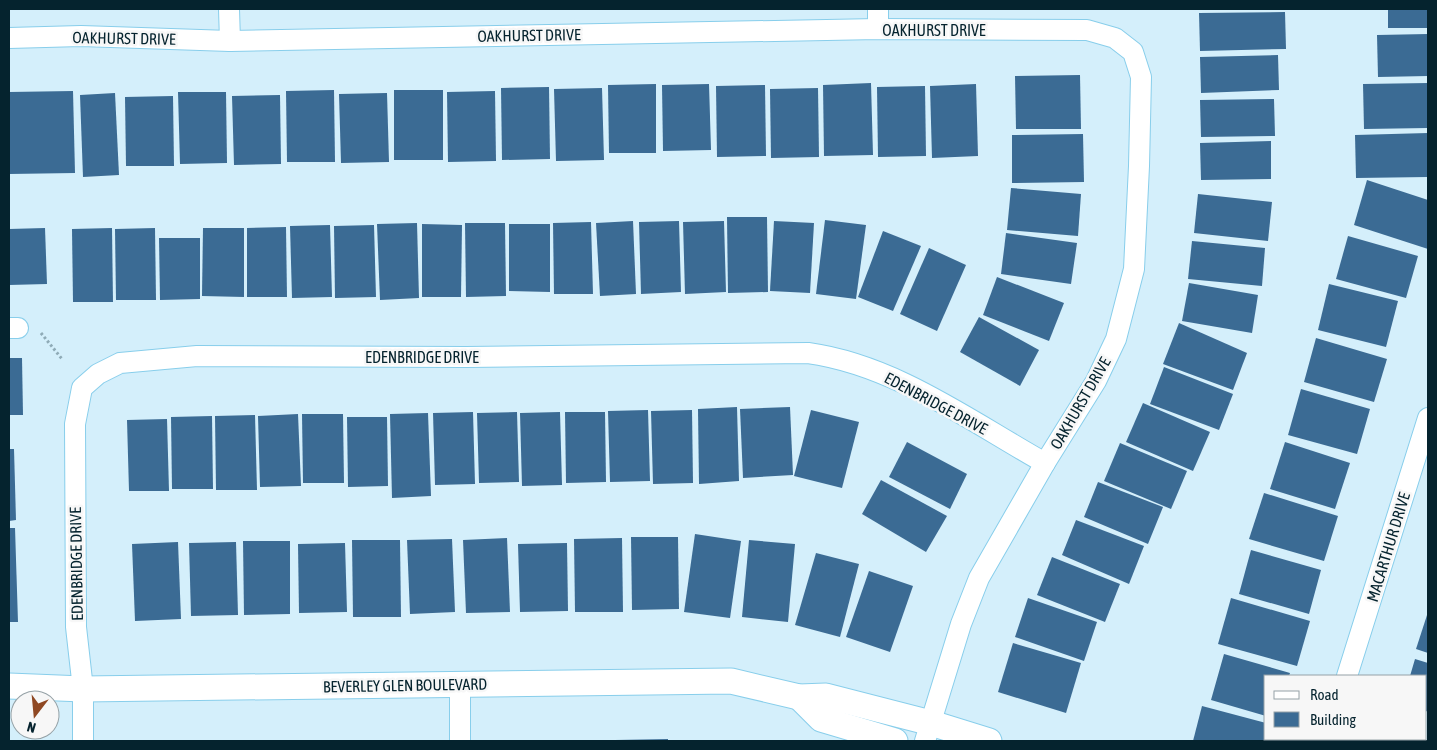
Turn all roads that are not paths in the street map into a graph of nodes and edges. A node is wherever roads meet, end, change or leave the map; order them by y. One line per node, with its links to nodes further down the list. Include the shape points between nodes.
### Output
1 (229, 9): 5 (street)
2 (878, 9): 3 (street)
3 (878, 29): 5 (street, OAKHURST DRIVE); 7 (street, OAKHURST DRIVE, via 1087,30 1115,38 1133,52 1141,76 1134,269 1116,339 1096,381)
4 (9, 38): 5 (street, OAKHURST DRIVE, via 81,36)
5 (230, 40)
6 (1428, 418): 8 (street, MACARTHUR DRIVE)
7 (1045, 463): 11 (street, EDENBRIDGE DRIVE, via 908,384 864,366 808,353 197,356 120,362 98,374 82,388 75,424 76,626); 13 (street, OAKHURST DRIVE, via 979,578 961,624)
8 (1347, 675)
9 (460, 684): 11 (street, BEVERLEY GLEN BOULEVARD); 12 (street, BEVERLEY GLEN BOULEVARD, via 731,681); 15 (street)
10 (9, 686): 11 (street, BEVERLEY GLEN BOULEVARD)
11 (83, 689): 14 (street, EDENBRIDGE DRIVE)
12 (799, 697): 13 (street, BEVERLEY GLEN BOULEVARD, via 826,696); 16 (street, via 821,719)
13 (928, 732): 17 (street, BEVERLEY GLEN BOULEVARD)
14 (83, 741)
15 (460, 741)
16 (895, 741)
17 (989, 741)

